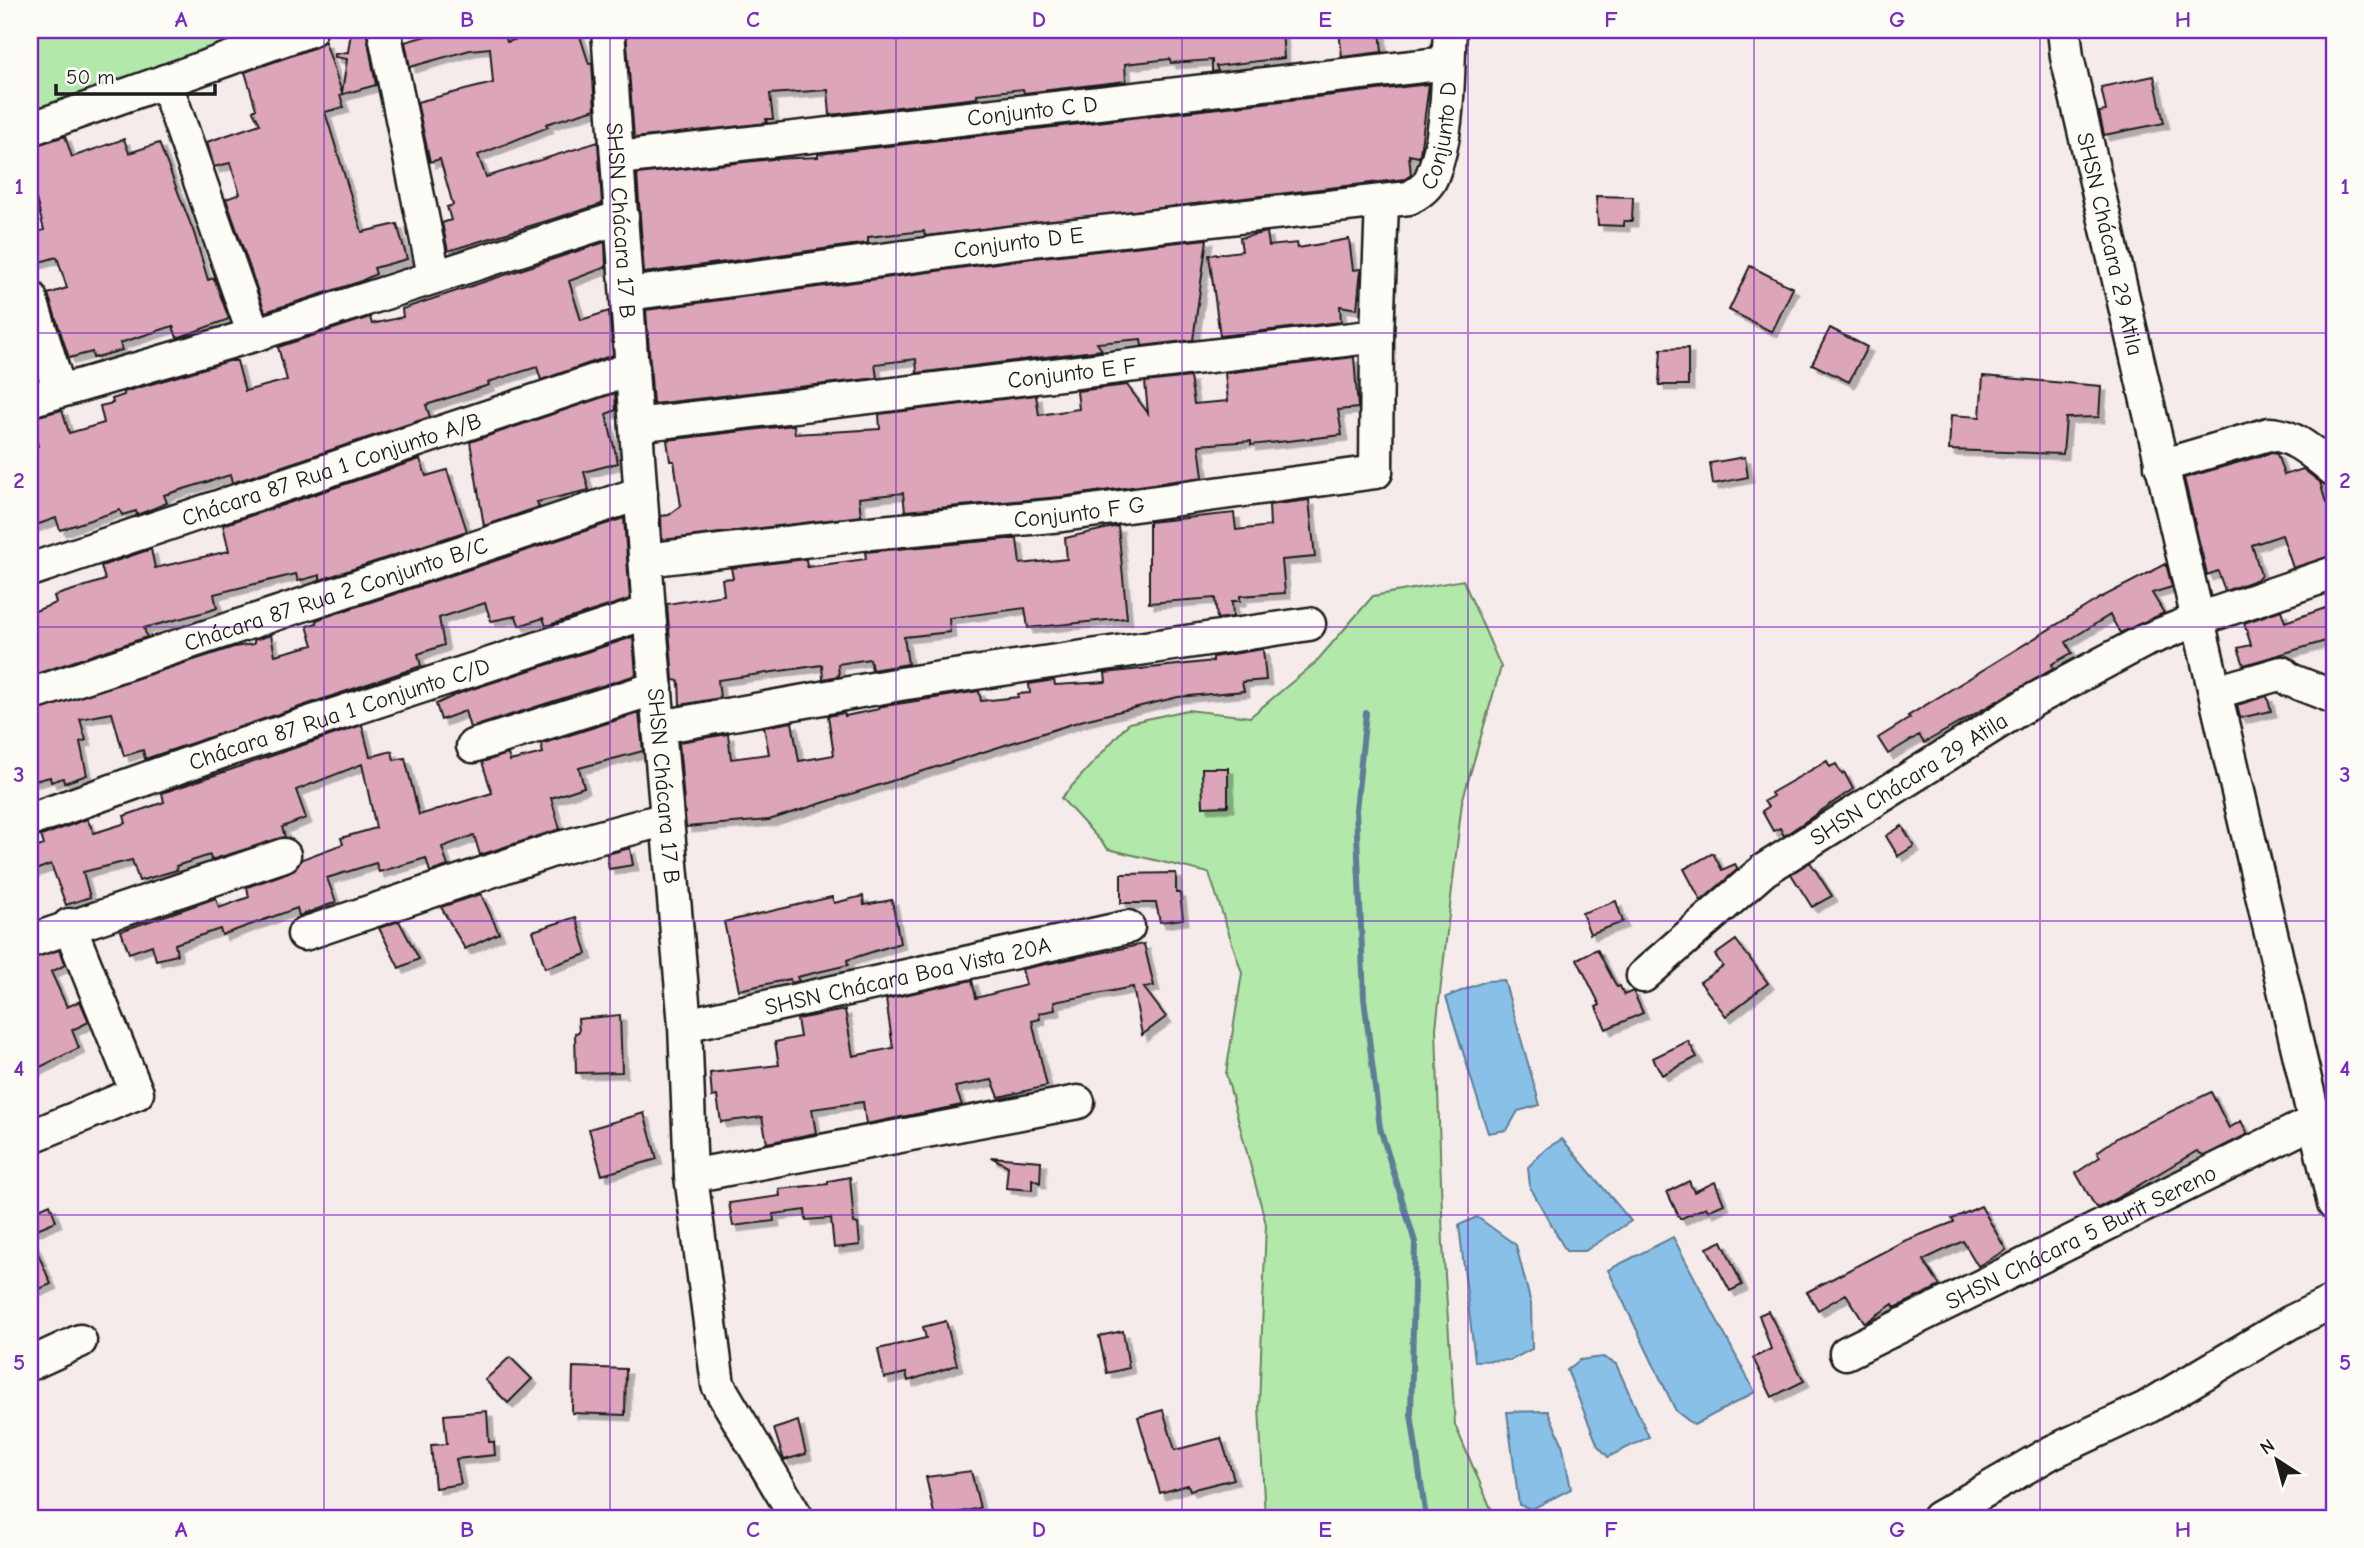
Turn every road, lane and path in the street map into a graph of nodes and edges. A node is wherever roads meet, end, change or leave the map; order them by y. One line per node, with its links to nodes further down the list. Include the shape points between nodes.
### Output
1 (310, 30): 7 (street)
2 (384, 30): 12 (street)
3 (608, 30): 9 (street, SHSN Chácara 17 B)
4 (1450, 30): 6 (street, Conjunto D)
5 (2064, 30): 21 (street, SHSN Chácara 29 Atila)
6 (1448, 64): 9 (street, Conjunto C D); 10 (street, Conjunto D, via 1442,134 1432,176 1426,187)
7 (165, 82): 8 (street); 15 (street)
8 (30, 129)
9 (619, 158): 11 (street, SHSN Chácara 17 B)
10 (1396, 201): 13 (street, Conjunto D E, via 1031,240); 16 (street)
11 (622, 217): 12 (street); 13 (street, SHSN Chácara 17 B)
12 (434, 275): 15 (street)
13 (628, 294): 17 (street, SHSN Chácara 17 B)
14 (30, 297): 18 (street)
15 (254, 335): 18 (street)
16 (1377, 336): 20 (street, Conjunto E F); 24 (street, Conjunto F G, via 1376,472 1062,514)
17 (633, 368): 20 (street, SHSN Chácara 17 B); 25 (street, Chácara 87 Rua 1 Conjunto A/B)
18 (60, 389): 19 (street)
19 (30, 400)
20 (636, 425): 23 (street, SHSN Chácara 17 B)
21 (2161, 466): 22 (street, via 2269,434 2299,443); 28 (street, SHSN Chácara 29 Atila)
22 (2334, 470)
23 (642, 493): 24 (street, SHSN Chácara 17 B); 32 (street, Chácara 87 Rua 2 Conjunto B/C)
24 (646, 560): 27 (street, SHSN Chácara 17 B)
25 (30, 570)
26 (2334, 573): 28 (street)
27 (649, 612): 30 (street, SHSN Chácara 17 B); 37 (street, Chácara 87 Rua 1 Conjunto C/D, via 224,751)
28 (2199, 619): 31 (street, SHSN Chácara 29 Atila); 43 (street, SHSN Chácara 29 Atila, via 2144,641 2032,701 1837,822 1763,870)
29 (1310, 624): 34 (street, via 900,684)
30 (656, 688): 34 (street, SHSN Chácara 17 B); 35 (street)
31 (2216, 692): 33 (street, via 2281,673); 46 (street, SHSN Chácara 29 Atila)
32 (30, 695)
33 (2334, 697)
34 (660, 727): 36 (street, SHSN Chácara 17 B)
35 (473, 746)
36 (666, 819): 41 (street, via 553,850); 44 (street, SHSN Chácara 17 B)
37 (30, 820)
38 (284, 855): 39 (street)
39 (69, 926): 42 (street); 47 (street, via 137,1093)
40 (1128, 927): 44 (street, SHSN Chácara Boa Vista 20A)
41 (304, 934)
42 (30, 940)
43 (1643, 976)
44 (685, 1025): 48 (street, SHSN Chácara 17 B)
45 (1078, 1102): 48 (street)
46 (2315, 1121): 49 (street, SHSN Chácara 29 Atila); 52 (street, SHSN Chácara 5 Burit Sereno)
47 (30, 1137)
48 (691, 1176): 54 (street, SHSN Chácara 17 B, via 718,1385)
49 (2334, 1204)
50 (2334, 1301): 55 (street)
51 (79, 1340): 53 (street)
52 (1846, 1353)
53 (30, 1364)
54 (797, 1518)
55 (1938, 1518)

